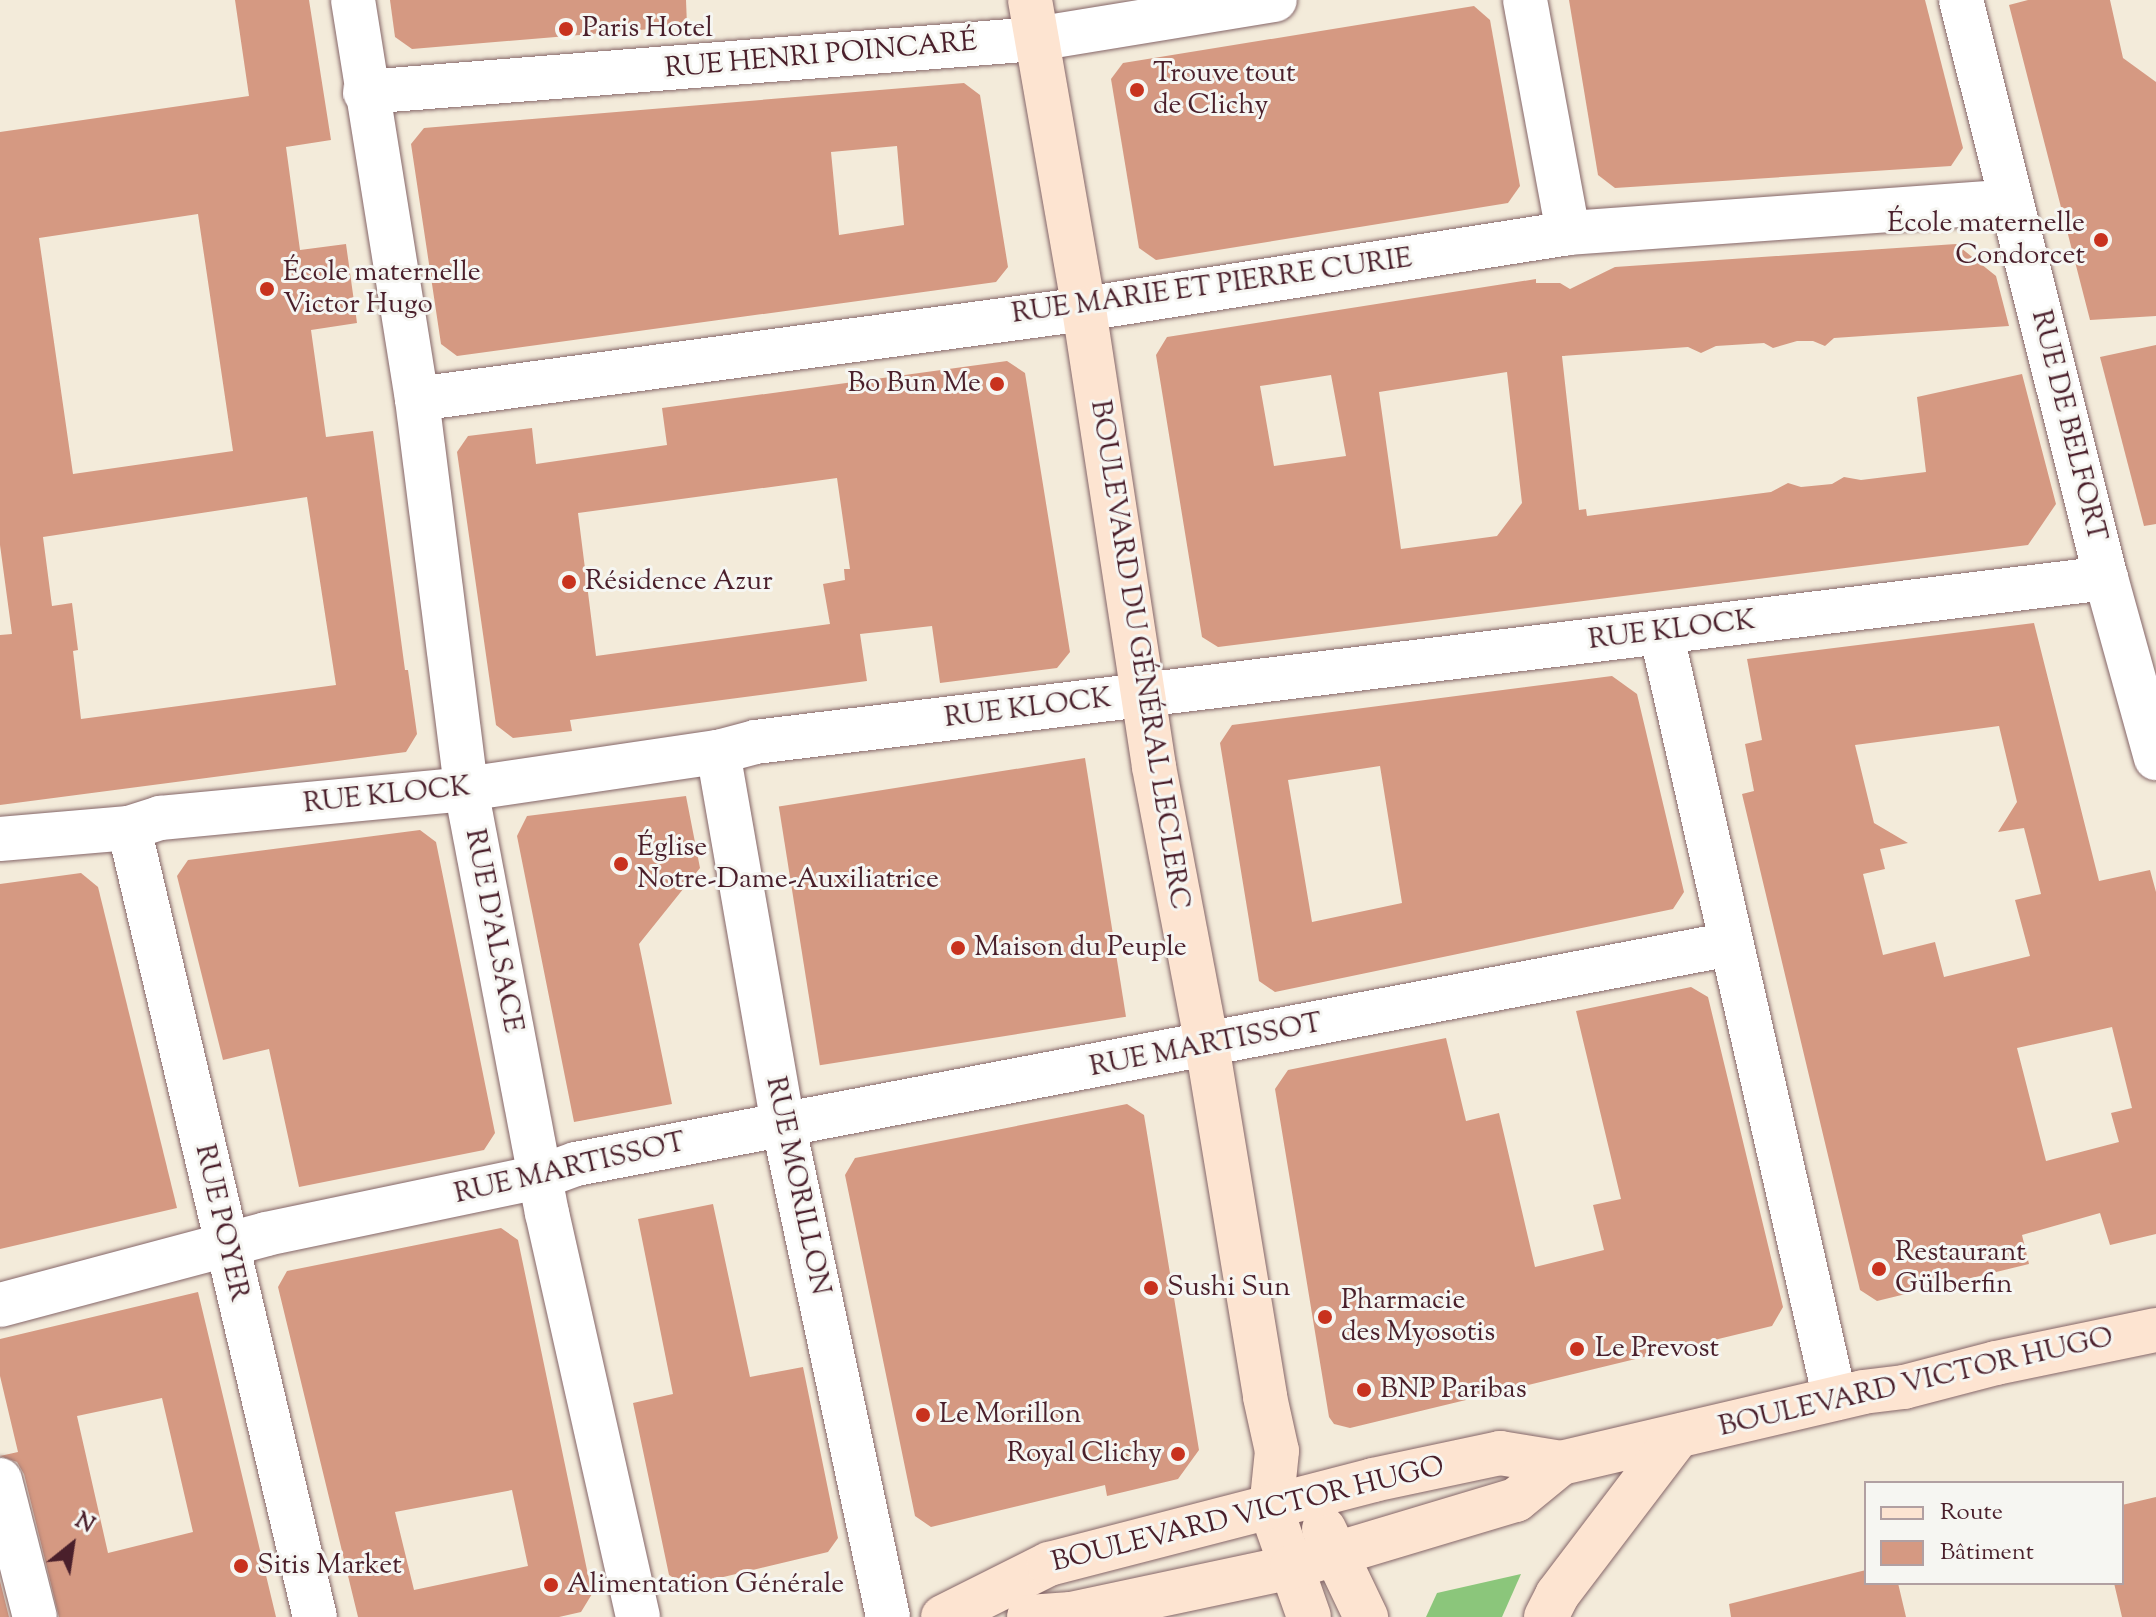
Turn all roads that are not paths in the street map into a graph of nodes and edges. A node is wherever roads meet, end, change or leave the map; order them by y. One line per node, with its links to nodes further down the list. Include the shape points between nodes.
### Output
1 (353, 0): 6 (street, RUE D'ALSACE)
2 (1275, 0): 5 (street, RUE HENRI POINCARÉ)
3 (1525, 0): 8 (street)
4 (1961, 0): 7 (street, RUE DE BELFORT)
5 (1033, 20): 6 (street, RUE HENRI POINCARÉ); 9 (main road, BOULEVARD DU GÉNÉRAL LECLERC)
6 (365, 92): 10 (street, RUE D'ALSACE)
7 (2011, 201): 8 (street, RUE MARIE ET PIERRE CURIE); 11 (street, RUE DE BELFORT)
8 (1568, 233): 9 (street, RUE MARIE ET PIERRE CURIE)
9 (1084, 309): 10 (street, RUE MARIE ET PIERRE CURIE); 13 (main road, BOULEVARD DU GÉNÉRAL LECLERC)
10 (417, 399): 16 (street, RUE D'ALSACE)
11 (2106, 578): 12 (street, RUE KLOCK); 15 (street, RUE DE BELFORT)
12 (1661, 632): 13 (street, RUE KLOCK); 19 (street)
13 (1143, 695): 14 (street, RUE KLOCK, via 755,742); 20 (main road, BOULEVARD DU GÉNÉRAL LECLERC)
14 (718, 752): 16 (street, RUE KLOCK); 21 (street, RUE MORILLON)
15 (2156, 758)
16 (466, 789): 17 (street, RUE KLOCK, via 160,818); 22 (street, RUE D'ALSACE)
17 (129, 828): 18 (street, RUE KLOCK); 23 (street, RUE POYER)
18 (0, 839)
19 (1730, 944): 20 (street, RUE MARTISSOT); 26 (street)
20 (1207, 1045): 21 (street, RUE MARTISSOT); 28 (main road, BOULEVARD DU GÉNÉRAL LECLERC)
21 (783, 1123): 22 (street, RUE MARTISSOT, via 576,1164); 38 (street, RUE MORILLON)
22 (540, 1177): 23 (street, RUE MARTISSOT); 37 (street, RUE D'ALSACE)
23 (226, 1245): 24 (street, RUE MARTISSOT); 36 (street, RUE POYER)
24 (0, 1305)
25 (2156, 1330): 26 (main road, BOULEVARD VICTOR HUGO)
26 (1835, 1399): 27 (main road, BOULEVARD VICTOR HUGO)
27 (1676, 1438): 29 (main road, BOULEVARD VICTOR HUGO); 43 (main road, via 1557,1595)
28 (1277, 1451): 31 (main road, BOULEVARD DU GÉNÉRAL LECLERC); 32 (main road, BOULEVARD DU GÉNÉRAL LECLERC)
29 (1561, 1463): 31 (main road, BOULEVARD VICTOR HUGO, via 1500,1453); 33 (main road, BOULEVARD VICTOR HUGO, via 1516,1500)
30 (0, 1480): 35 (street)
31 (1313, 1497): 32 (main road, BOULEVARD VICTOR HUGO); 33 (main road, BOULEVARD DU GÉNÉRAL LECLERC)
32 (1271, 1509): 34 (main road, BOULEVARD DU GÉNÉRAL LECLERC); 39 (main road, BOULEVARD VICTOR HUGO, via 1049,1564)
33 (1334, 1555): 34 (main road, BOULEVARD VICTOR HUGO); 42 (main road, BOULEVARD DU GÉNÉRAL LECLERC)
34 (1292, 1567): 40 (main road, BOULEVARD VICTOR HUGO, via 1071,1614); 41 (main road, BOULEVARD DU GÉNÉRAL LECLERC)
35 (35, 1617)
36 (315, 1617)
37 (638, 1617)
38 (888, 1617)
39 (943, 1617)
40 (1029, 1617)
41 (1309, 1617)
42 (1366, 1617)
43 (1546, 1617)

